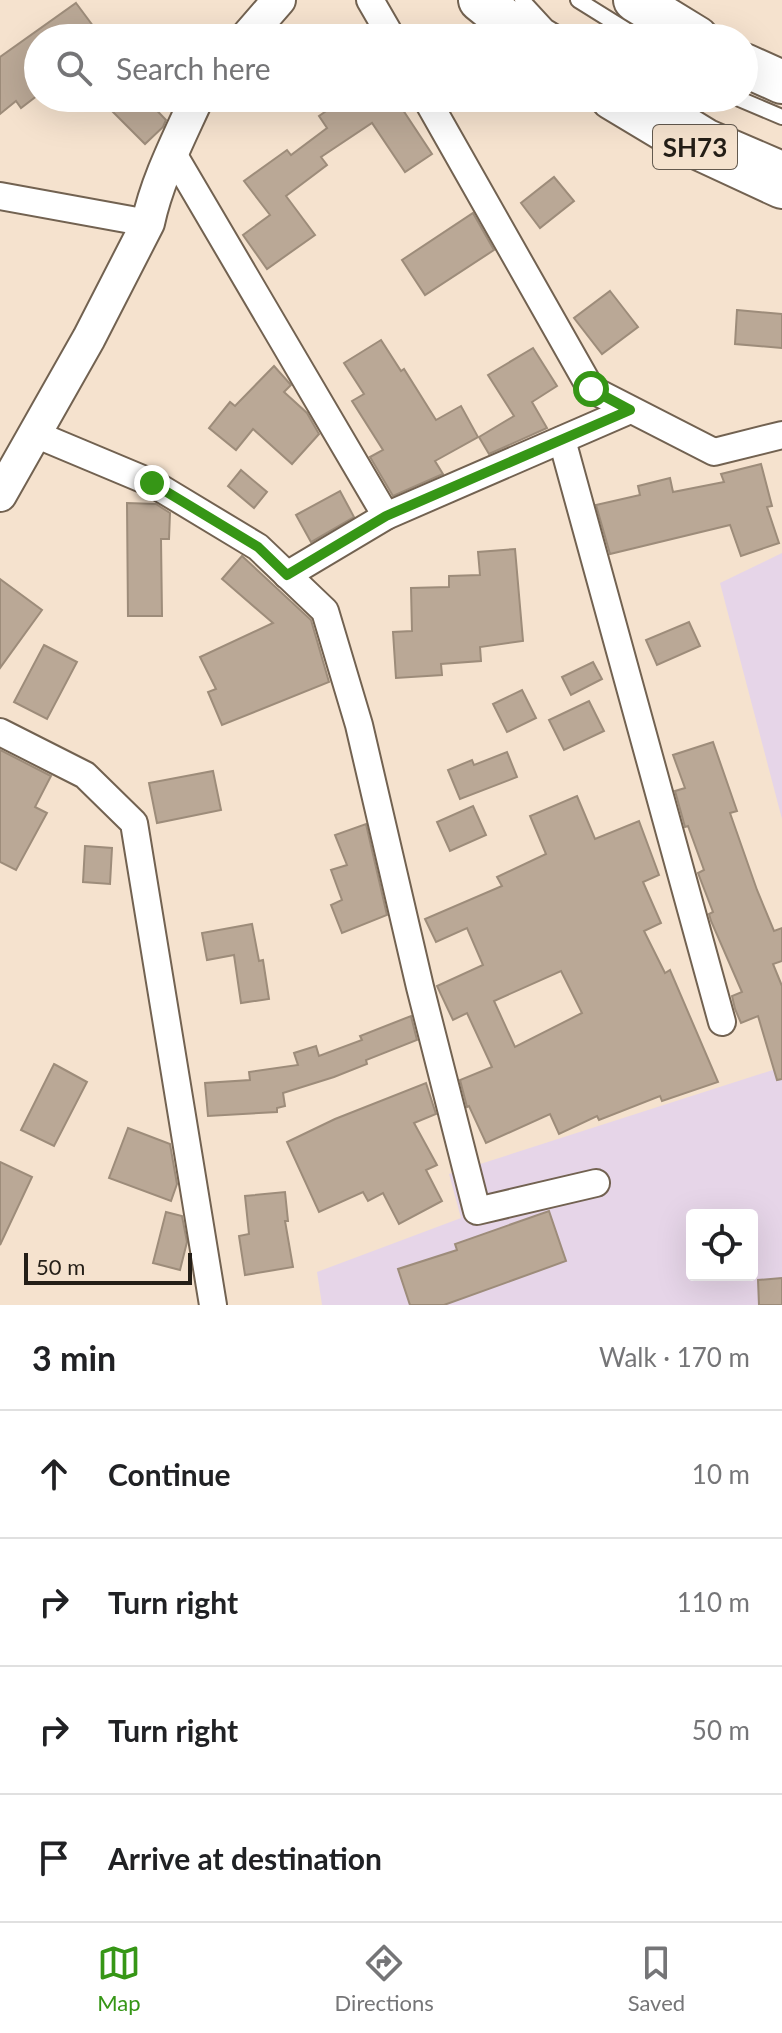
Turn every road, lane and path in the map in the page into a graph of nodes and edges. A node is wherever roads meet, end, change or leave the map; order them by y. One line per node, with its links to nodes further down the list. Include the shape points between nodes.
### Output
1 (370, 0): 6 (street)
2 (480, 0): 7 (main road)
3 (522, 0): 8 (lane)
4 (578, 0): 9 (lane)
5 (635, 0): 10 (main road)
6 (384, 24)
7 (510, 24)
8 (544, 24)
9 (617, 24)
10 (674, 24)
11 (758, 71): 12 (main road)
12 (782, 82)
13 (758, 107): 18 (lane)
14 (191, 112): 19 (street)
15 (434, 112): 24 (street, via 591,389)
16 (635, 112): 21 (main road, SH73, via 687,143)
17 (686, 112): 20 (lane)
18 (782, 117)
19 (172, 152): 23 (street); 29 (street)
20 (782, 158)
21 (782, 187)
22 (0, 196): 23 (street)
23 (148, 223): 25 (street)
24 (630, 410): 26 (street, via 714,452); 27 (street)
25 (35, 434): 28 (street); 30 (street, via 152,483 258,547)
26 (782, 435)
27 (562, 440): 29 (street); 32 (street)
28 (3, 483)
29 (386, 516): 30 (street)
30 (287, 575): 33 (street, via 325,611 359,725 477,1211)
31 (0, 732): 34 (street, via 85,775 134,823)
32 (722, 1022)
33 (596, 1183)
34 (213, 1305)

